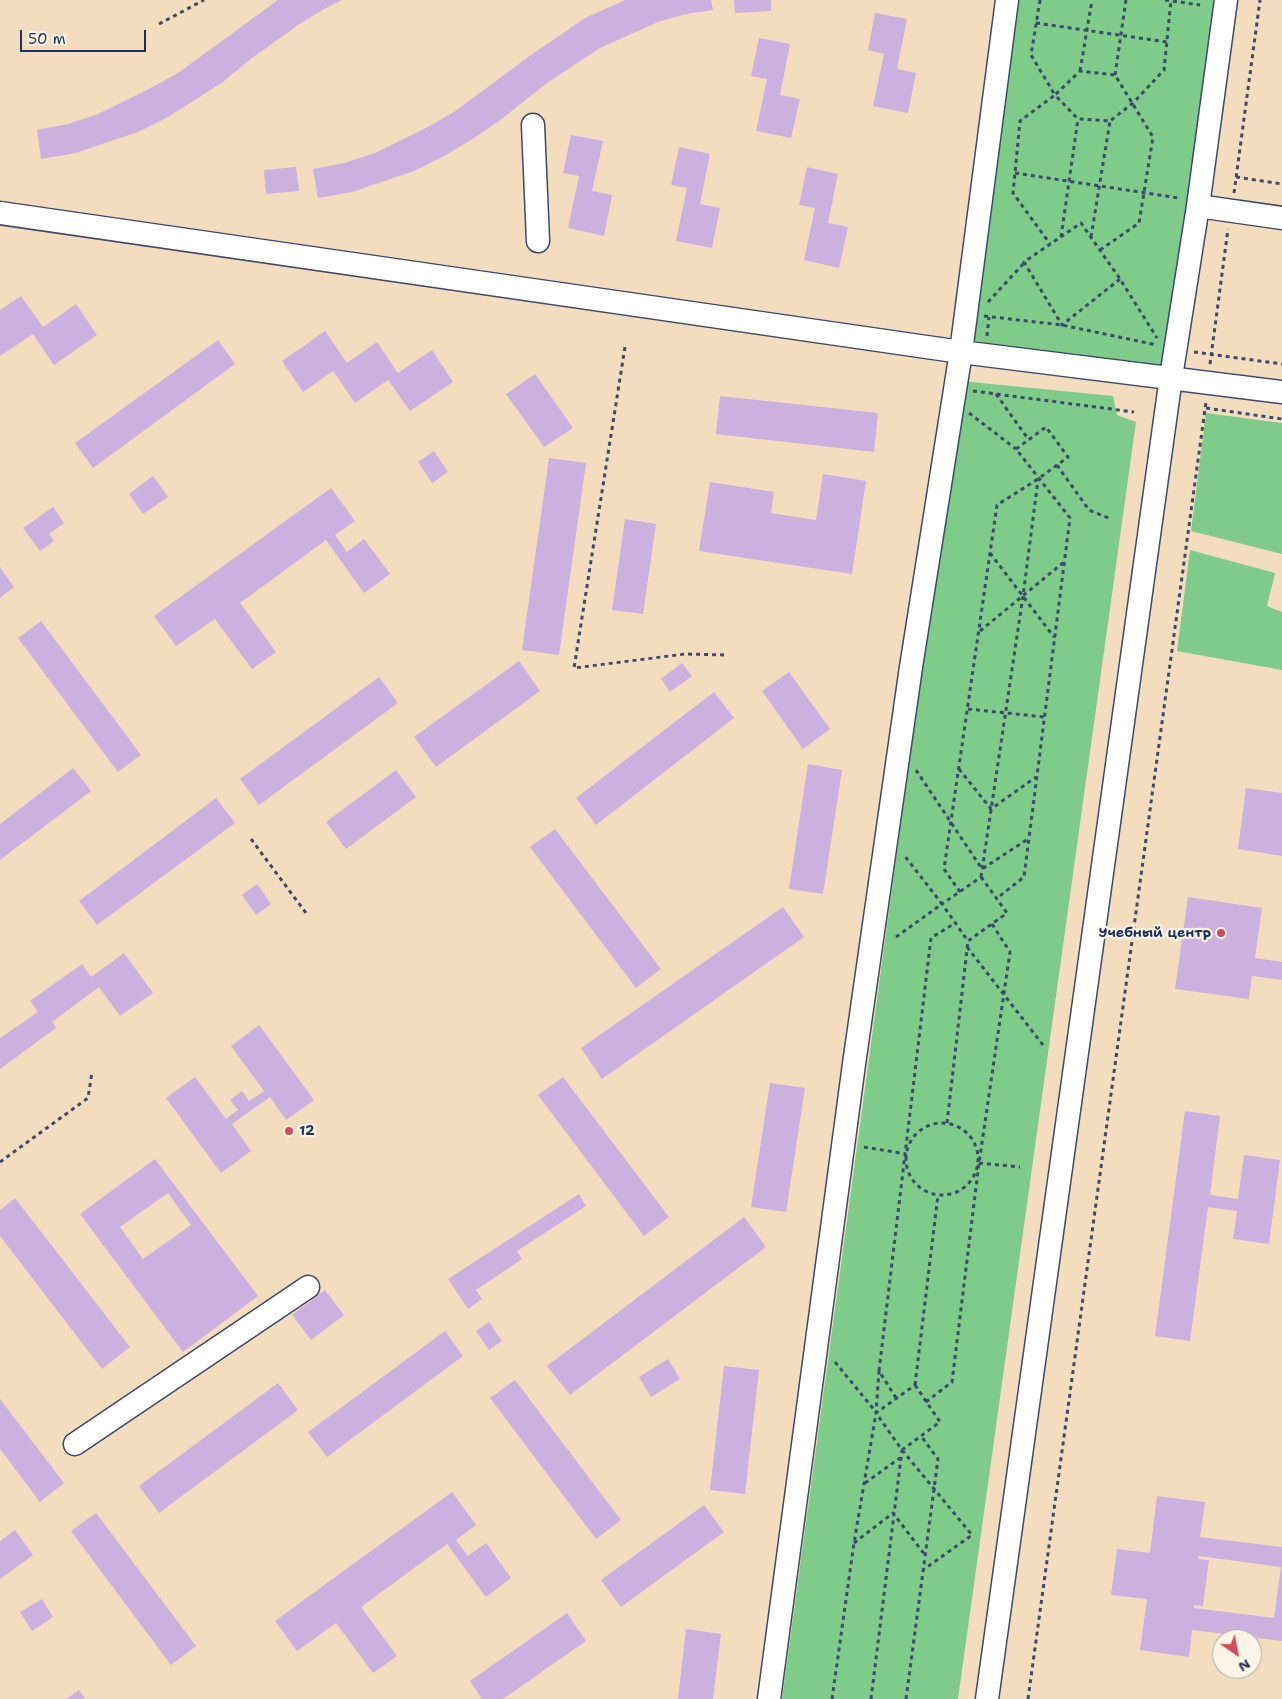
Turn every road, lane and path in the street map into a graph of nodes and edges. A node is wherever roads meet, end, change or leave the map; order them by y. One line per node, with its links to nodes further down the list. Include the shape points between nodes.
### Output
1 (204, 0): 12 (path)
2 (1006, 0): 47 (street)
3 (1040, 0): 11 (path)
4 (1092, 0): 13 (path)
5 (1126, 0): 14 (path)
6 (1165, 0): 7 (path)
7 (1171, 0): 10 (path); 15 (path)
8 (1226, 0): 30 (street)
9 (1260, 0): 24 (path)
10 (1200, 5)
11 (1036, 23): 13 (path); 18 (path, via 1031,55)
12 (159, 24)
13 (1087, 30): 14 (path); 16 (path)
14 (1121, 35): 15 (path); 17 (path)
15 (1166, 42): 19 (path, via 1164,70)
16 (1080, 70): 17 (path); 18 (path)
17 (1116, 76): 19 (path)
18 (1055, 95): 20 (path); 23 (path, via 1020,121)
19 (1134, 103): 21 (path); 28 (path, via 1153,138)
20 (1078, 119): 21 (path); 25 (path)
21 (1110, 121): 27 (path)
22 (533, 125): 36 (street)
23 (1014, 173): 25 (path); 37 (path, via 1012,192)
24 (1236, 177): 26 (path); 29 (path)
25 (1069, 181): 27 (path); 34 (path)
26 (1282, 184)
27 (1100, 186): 28 (path); 35 (path)
28 (1144, 192): 30 (path); 38 (path, via 1139,223)
29 (1232, 201)
30 (1188, 202): 32 (street); 52 (street)
31 (0, 214): 47 (street)
32 (1282, 218)
33 (1229, 223): 49 (path)
34 (1060, 237): 35 (path, via 1080,223); 37 (path)
35 (1091, 238): 38 (path)
36 (538, 241)
37 (1051, 244): 39 (path)
38 (1100, 250): 40 (path)
39 (1024, 262): 41 (path); 44 (path)
40 (1120, 279): 44 (path); 44 (path, via 1160,346)
41 (982, 309)
42 (982, 316): 43 (path)
43 (989, 317): 44 (path); 45 (path)
44 (1062, 325)
45 (986, 340)
46 (625, 347): 71 (path, via 574,668 685,654)
47 (961, 352): 52 (street); 122 (street, via 911,667 854,1064)
48 (1191, 352): 49 (path)
49 (1212, 354): 50 (path); 51 (path)
50 (1282, 364)
51 (1210, 368)
52 (1170, 377): 54 (street); 125 (street)
53 (966, 390): 55 (path)
54 (1282, 392)
55 (996, 394): 59 (path); 61 (path)
56 (1206, 396): 57 (path)
57 (1206, 408): 60 (path); 126 (path)
58 (966, 411): 62 (path)
59 (1134, 412)
60 (1282, 419)
61 (1029, 440): 62 (path); 63 (path, via 1046,427 1068,457)
62 (1016, 449): 64 (path)
63 (1057, 465): 64 (path); 65 (path, via 1089,510)
64 (1038, 479): 66 (path, via 997,505); 67 (path, via 1070,518); 68 (path)
65 (1111, 519)
66 (990, 553): 68 (path); 69 (path)
67 (1064, 562): 68 (path); 70 (path)
68 (1023, 596): 69 (path); 70 (path); 73 (path)
69 (979, 632): 72 (path)
70 (1054, 637): 74 (path)
71 (727, 656)
72 (968, 708): 73 (path); 75 (path)
73 (1005, 712): 74 (path); 78 (path)
74 (1044, 717): 77 (path)
75 (959, 768): 78 (path); 79 (path)
76 (916, 770): 79 (path)
77 (1037, 776): 78 (path); 81 (path)
78 (991, 809): 83 (path)
79 (951, 822): 83 (path); 85 (path, via 944,869)
80 (251, 839): 88 (path)
81 (1029, 839): 83 (path); 86 (path, via 1024,877)
82 (904, 855): 87 (path)
83 (982, 868): 84 (path)
84 (980, 877): 85 (path); 86 (path)
85 (960, 892): 87 (path)
86 (996, 899): 90 (path, via 1007,914)
87 (942, 904): 89 (path); 91 (path)
88 (306, 913)
89 (955, 923): 92 (path); 99 (path, via 931,938)
90 (992, 924): 92 (path); 94 (path, via 1010,952)
91 (896, 937)
92 (968, 941): 93 (path)
93 (968, 947): 94 (path); 97 (path)
94 (1003, 994): 95 (path); 101 (path)
95 (1042, 1045)
96 (92, 1072): 100 (path, via 88,1098)
97 (947, 1122): 99 (path, via 920,1130 909,1143); 101 (path, via 971,1136)
98 (864, 1147): 99 (path)
99 (906, 1154): 103 (path, via 906,1165 914,1181 927,1192); 106 (path)
100 (0, 1162)
101 (979, 1163): 102 (path); 103 (path, via 976,1174 960,1191); 109 (path, via 952,1382)
102 (1020, 1167)
103 (938, 1195): 107 (path)
104 (308, 1287): 112 (street)
105 (835, 1362): 110 (path)
106 (879, 1371): 108 (path); 110 (path)
107 (915, 1385): 108 (path); 109 (path)
108 (896, 1398): 110 (path)
109 (926, 1402): 111 (path, via 940,1422)
110 (876, 1413): 113 (path); 115 (path)
111 (921, 1436): 113 (path); 116 (path, via 938,1459)
112 (75, 1444)
113 (902, 1450): 114 (path); 116 (path)
114 (901, 1458): 115 (path); 117 (path)
115 (864, 1484): 118 (path)
116 (934, 1488): 119 (path); 120 (path, via 972,1535)
117 (893, 1513): 118 (path); 119 (path); 123 (path)
118 (854, 1544): 121 (path)
119 (925, 1556): 120 (path)
120 (923, 1570): 124 (path)
121 (834, 1698)
122 (770, 1699)
123 (872, 1699)
124 (906, 1699)
125 (987, 1699)
126 (1028, 1699)

